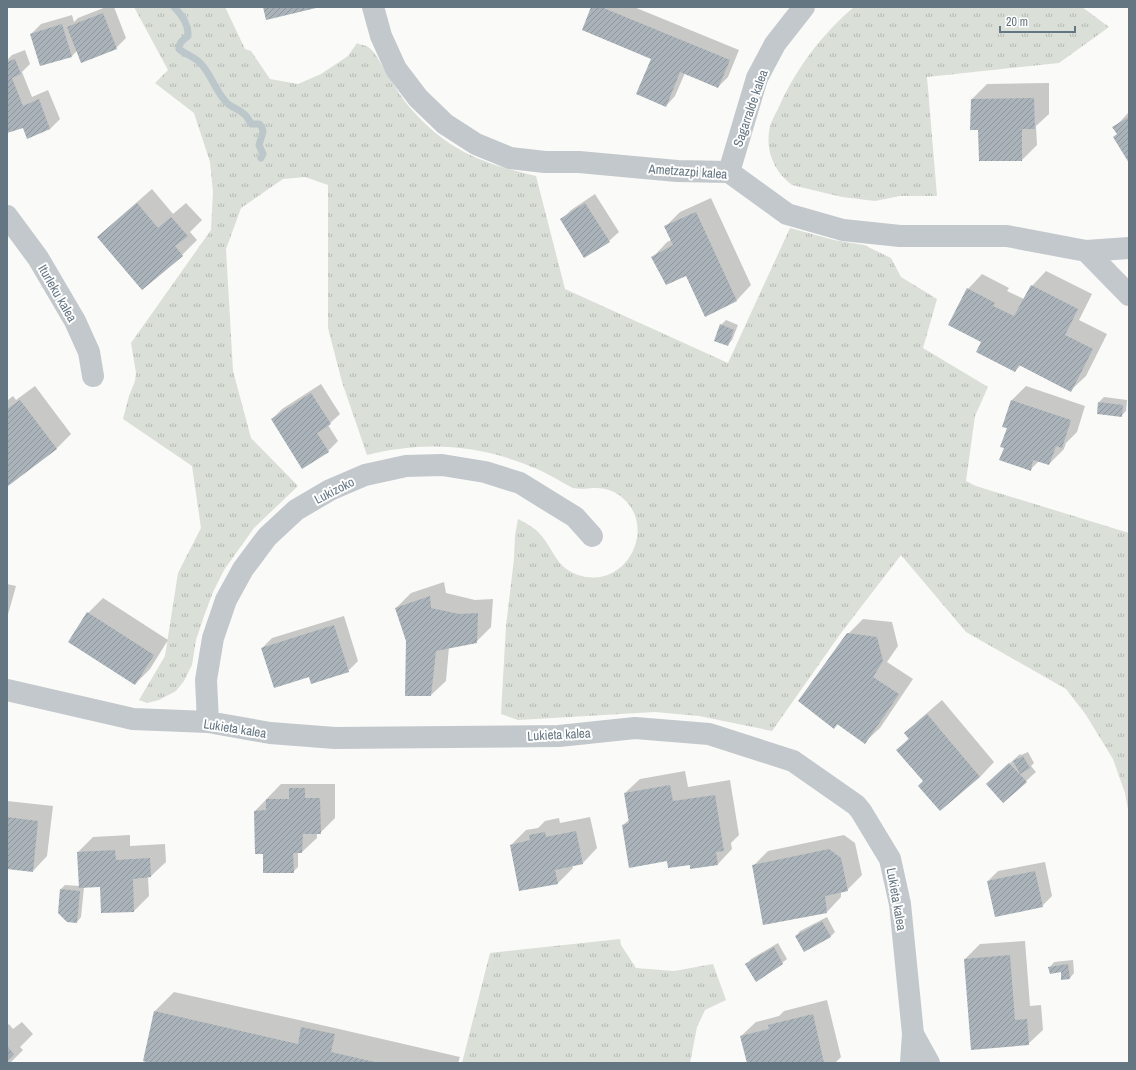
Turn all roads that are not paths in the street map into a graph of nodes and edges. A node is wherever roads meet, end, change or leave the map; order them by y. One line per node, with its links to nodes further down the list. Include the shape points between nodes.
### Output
1 (373, 7): 3 (street, Ametzazpi kalea, via 381,36 396,69 418,98 446,124 476,144 510,158 545,162)
2 (804, 7): 3 (street, Sagarralde kalea, via 775,44 757,78)
3 (729, 172): 6 (street, Ametzazpi kalea, via 788,214 843,230 900,236 1007,236)
4 (7, 216): 8 (street, Iturleku kalea, via 38,258 75,321 89,352)
5 (1129, 248): 6 (street, Ametzazpi kalea)
6 (1086, 251): 7 (street)
7 (1129, 295)
8 (93, 376)
9 (592, 536): 11 (street, Lukizoko, via 575,517 520,483 486,472 442,465 406,466 365,475 330,490 296,510 267,536 243,569 226,600 213,638 206,680)
10 (7, 690): 11 (street, Lukieta kalea, via 133,719)
11 (208, 722): 12 (street, Lukieta kalea, via 270,733 335,738 559,736 635,728 708,734 793,762 861,810 890,859 900,904)
12 (912, 1034): 13 (street, Lukieta kalea); 14 (street, Lukieta kalea)
13 (911, 1063)
14 (929, 1063)

